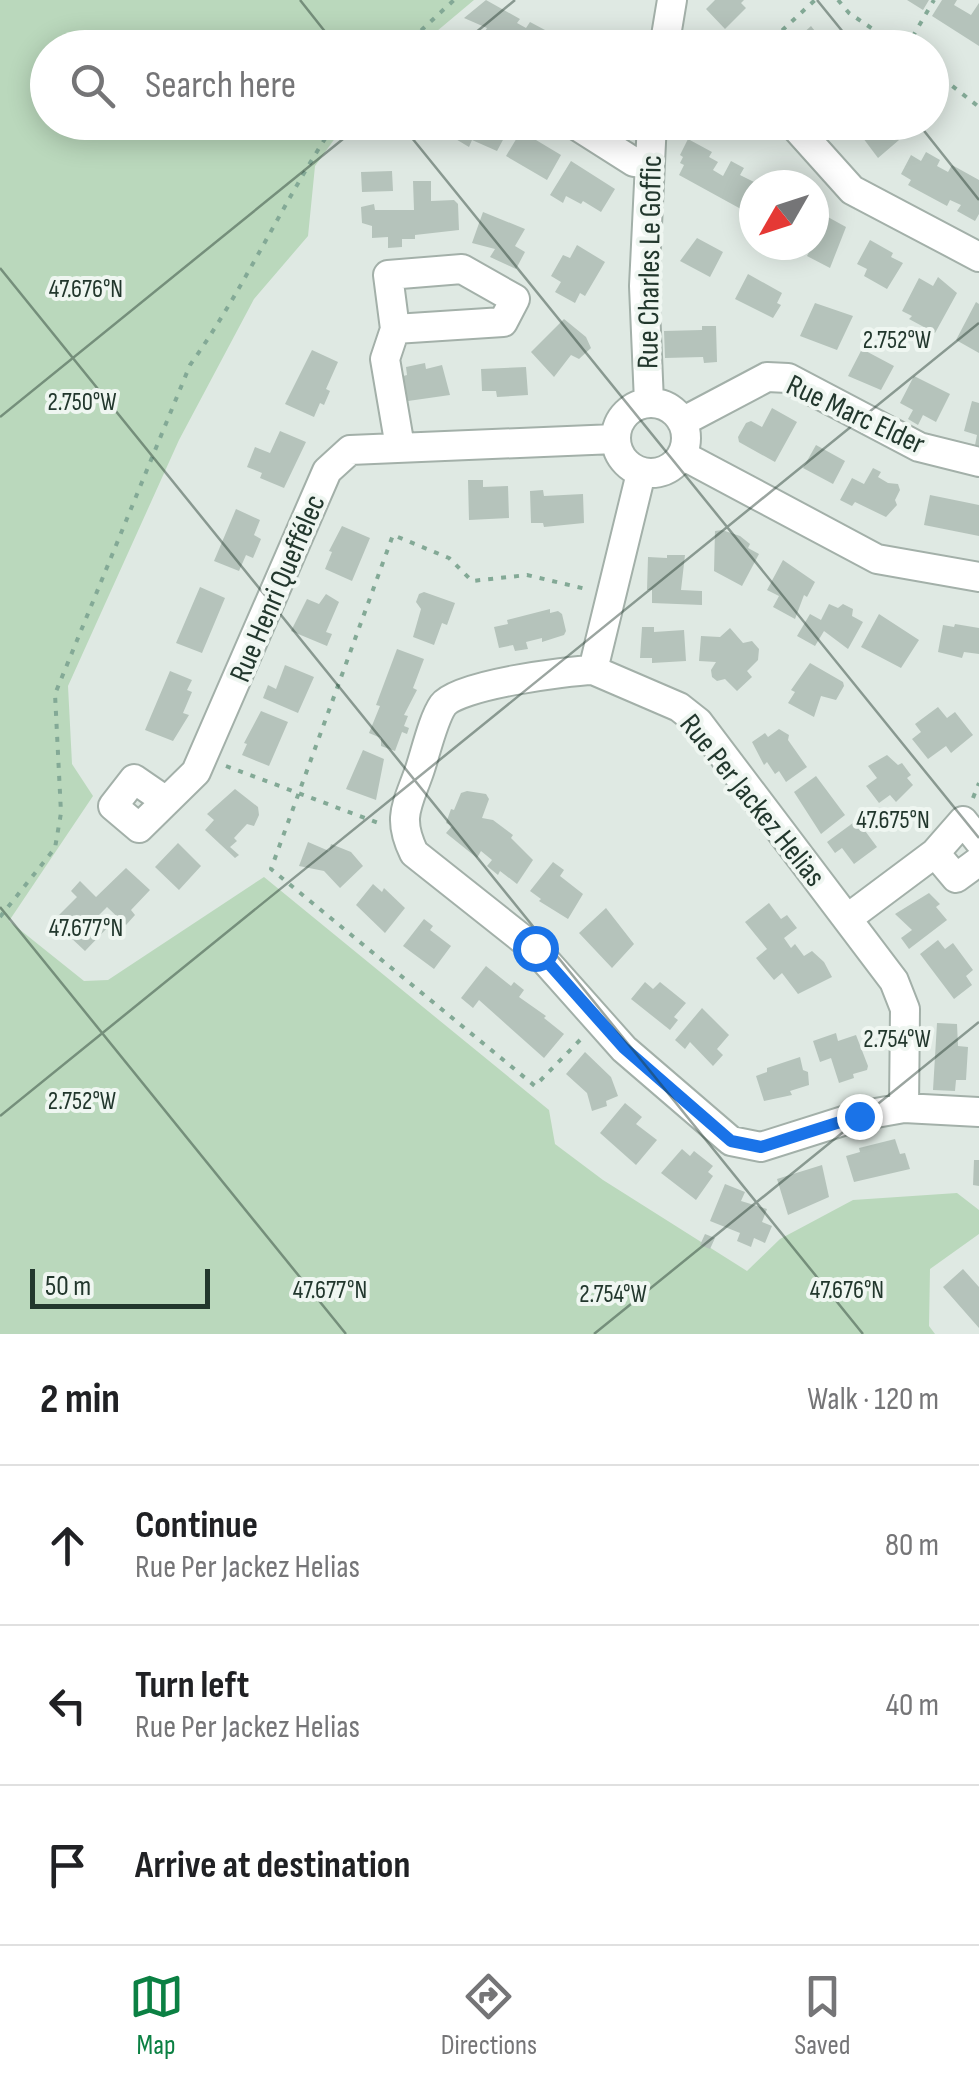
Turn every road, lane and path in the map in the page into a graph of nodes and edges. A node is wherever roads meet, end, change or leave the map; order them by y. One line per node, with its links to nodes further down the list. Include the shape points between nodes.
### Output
1 (454, 0): 6 (path)
2 (672, 0): 7 (street)
3 (816, 0): 8 (path)
4 (838, 0): 9 (path)
5 (934, 0): 10 (path)
6 (422, 30)
7 (667, 30)
8 (783, 30)
9 (876, 30)
10 (915, 30)
11 (949, 83): 12 (path)
12 (979, 107)
13 (324, 140): 37 (path, via 190,366 55,694 61,813 54,848)
14 (599, 140): 17 (street)
15 (650, 140): 17 (street, Rue Charles Le Goffic)
16 (806, 140): 18 (street, via 852,190)
17 (648, 164): 20 (street, Rue Charles Le Goffic)
18 (979, 257)
19 (394, 329): 23 (street, via 385,359)
20 (649, 402): 21 (street, via 668,407); 22 (street, via 628,410)
21 (682, 422): 24 (street); 25 (street, Rue Marc Elder, via 766,377 788,378 919,447)
22 (615, 439): 23 (street, Rue Henri Queffélec); 26 (street, via 622,460)
23 (400, 447): 30 (street, Rue Henri Queffélec, via 350,450 327,470)
24 (682, 455): 26 (street, via 665,471); 27 (street, via 878,558)
25 (979, 462)
26 (641, 473): 28 (street)
27 (979, 577)
28 (610, 594): 29 (street); 31 (path, via 528,575 472,581 449,558 392,535)
29 (593, 670): 33 (street, via 460,693 443,705); 38 (street, Rue Per Jackez Helias, via 698,722)
30 (204, 758): 31 (path); 32 (street, Rue Henri Queffélec)
31 (299, 793): 33 (path); 39 (path, via 271,869 535,1086)
32 (166, 801)
33 (404, 832): 39 (street, via 414,853 535,948)
34 (979, 841): 35 (street, via 963,821)
35 (935, 853): 36 (street, via 956,878); 38 (street)
36 (979, 861)
37 (0, 917)
38 (848, 918): 40 (street, Rue Per Jackez Helias, via 894,981 905,1009)
39 (599, 1021): 40 (street, via 731,1141 761,1147)
40 (904, 1108): 41 (street)
41 (979, 1112)

